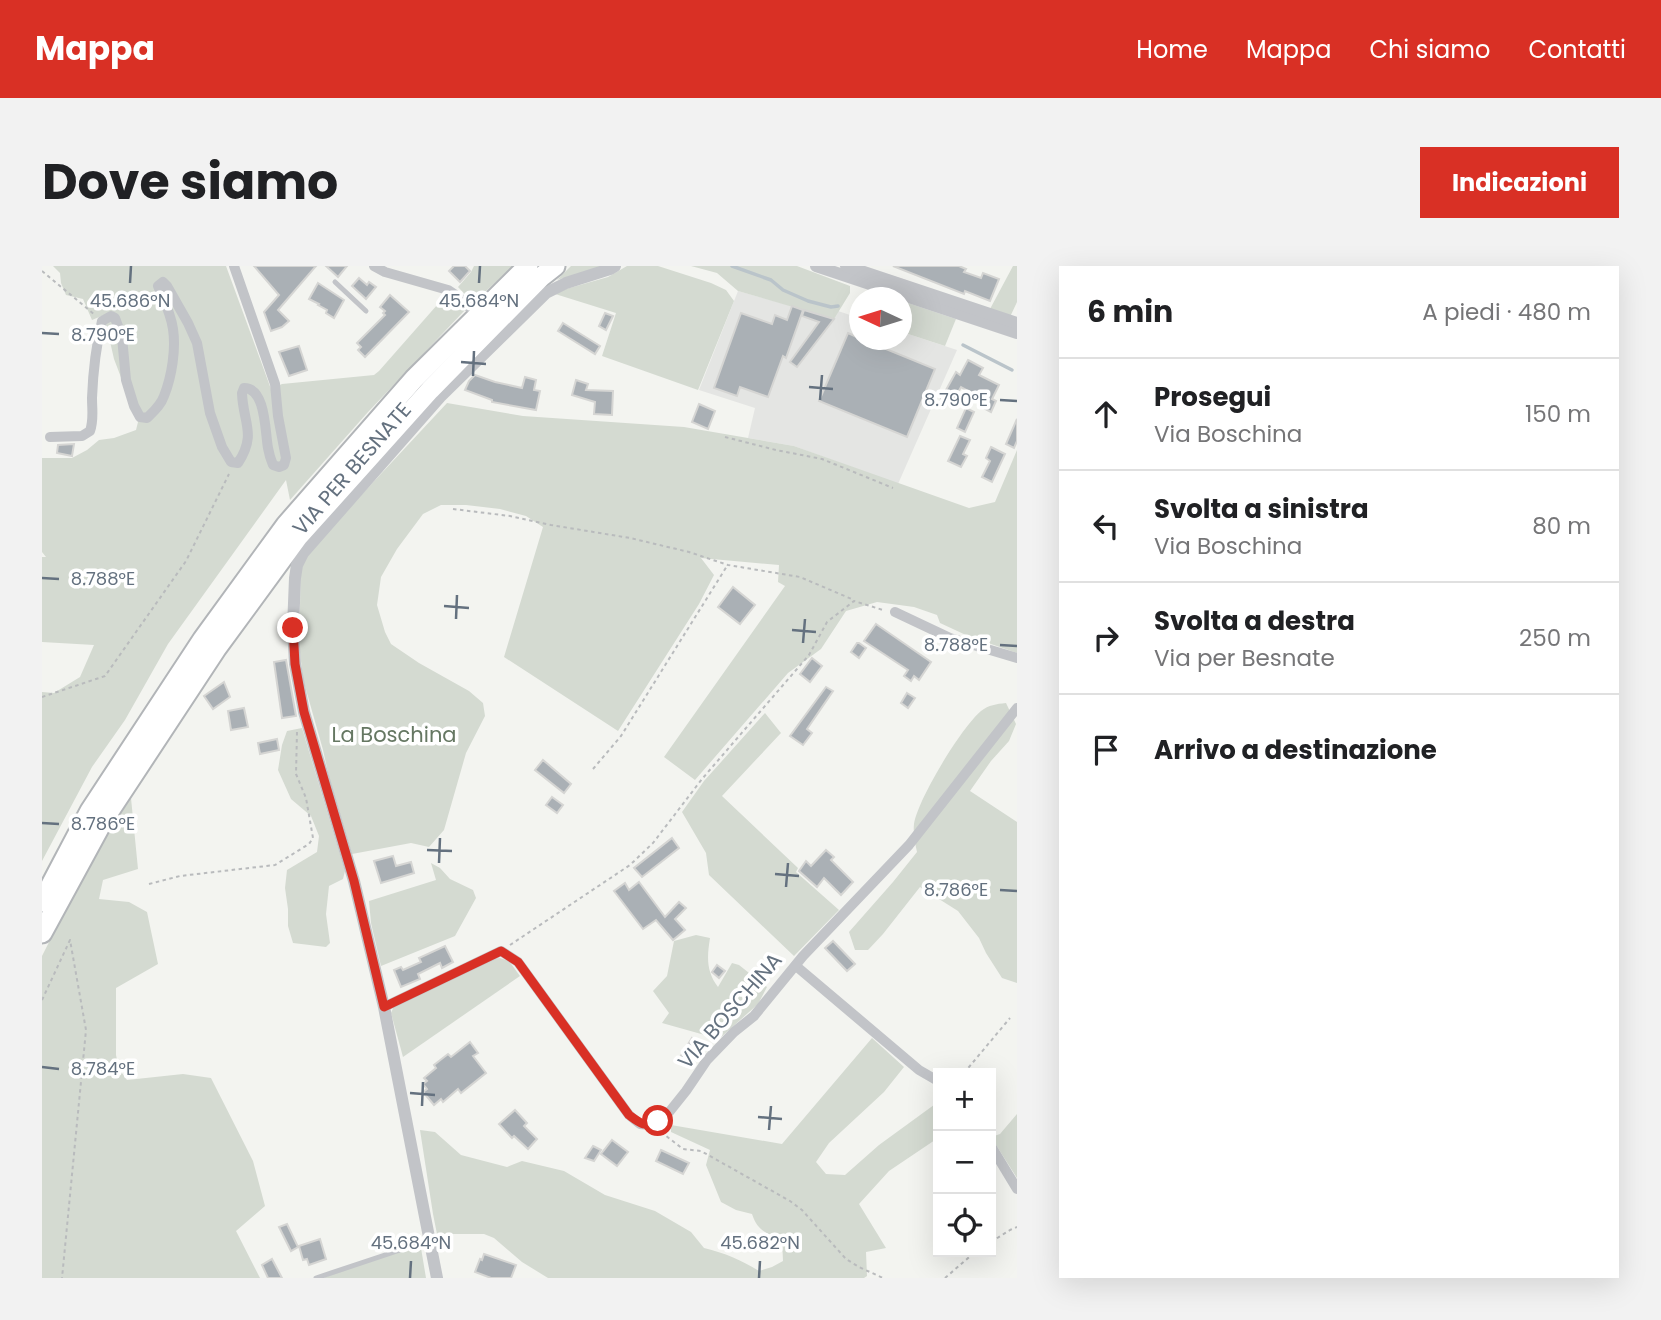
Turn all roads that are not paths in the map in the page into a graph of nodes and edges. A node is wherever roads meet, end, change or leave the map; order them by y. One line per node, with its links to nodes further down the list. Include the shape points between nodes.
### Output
1 (234, 266): 13 (street, via 275,384 284,465 273,465 261,403 248,387 242,393 247,449 238,463 232,462 222,447 197,342 163,282 158,286 173,330 172,361 164,397 156,410 148,418 140,416 134,406 122,337 111,316 102,321 94,361 90,431 82,436)
2 (528, 266): 17 (highway, via 414,379 286,525 203,639 90,811)
3 (555, 266): 18 (highway, via 430,390 298,537 216,649 104,819)
4 (615, 266): 20 (street, VIA PER BESNATE, via 546,293 493,340 303,553 298,565 295,664)
5 (816, 266): 12 (street)
6 (846, 266): 11 (street)
7 (376, 267): 9 (street, via 448,290)
8 (335, 282): 10 (lane)
9 (469, 307)
10 (366, 311)
11 (1017, 323)
12 (1017, 333)
13 (50, 437)
14 (895, 612): 15 (street, via 950,638)
15 (1017, 658)
16 (1017, 708): 19 (street, VIA BOSCHINA, via 909,845)
17 (42, 902)
18 (42, 933)
19 (796, 966): 20 (street, VIA BOSCHINA, via 754,1016 707,1059 670,1111 649,1125 629,1115 518,962 501,951); 21 (street)
20 (384, 1007): 24 (street, VIA PER BESNATE)
21 (933, 1078)
22 (996, 1154): 23 (street)
23 (1017, 1189)
24 (430, 1243): 25 (lane); 26 (street, VIA PER BESNATE)
25 (316, 1278)
26 (438, 1278)

